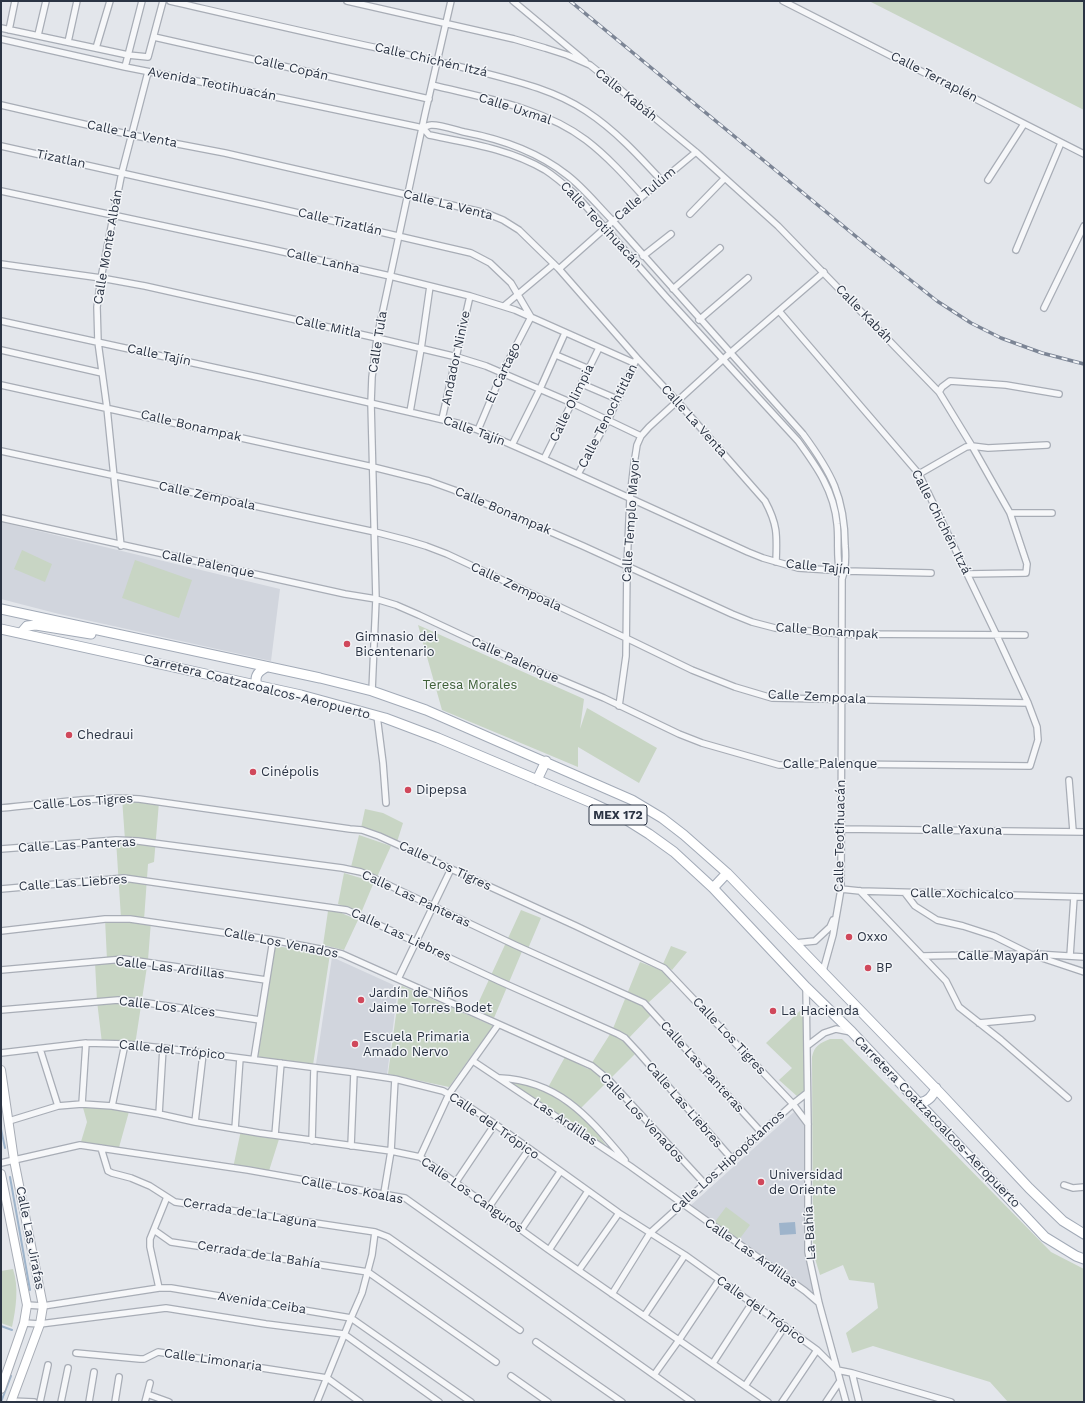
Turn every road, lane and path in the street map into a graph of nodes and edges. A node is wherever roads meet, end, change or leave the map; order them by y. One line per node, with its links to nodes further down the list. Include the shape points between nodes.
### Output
1 (15, 1): 14 (street)
2 (46, 1): 15 (street)
3 (77, 1): 19 (street)
4 (110, 1): 20 (street)
5 (163, 1): 16 (street)
6 (170, 1): 22 (street, Calle Chichén Itzá)
7 (347, 1): 12 (street)
8 (452, 1): 12 (street, Calle Tula)
9 (513, 1): 23 (street, Calle Kabáh)
10 (783, 1): 29 (street, Calle Terraplén)
11 (142, 2): 21 (street)
12 (446, 24): 22 (street, Calle Tula); 23 (street, Calle Kabáh, via 545,48)
13 (1, 28): 14 (street)
14 (11, 30): 15 (street); 18 (street)
15 (38, 35): 19 (street)
16 (154, 37): 21 (street, via 148,57); 27 (street, Calle Copán)
17 (1, 39): 18 (street, Avenida Teotihuacán)
18 (11, 42): 24 (street, Avenida Teotihuacán)
19 (68, 42): 20 (street)
20 (96, 48): 21 (street)
21 (128, 55): 24 (street)
22 (438, 61): 26 (street, Calle Tula); 40 (street, Calle Chichén Itzá, via 504,78 562,98 607,126)
23 (590, 65): 35 (street, Calle Kabáh)
24 (125, 67): 25 (street, Avenida Teotihuacán)
25 (148, 72): 30 (street, Avenida Teotihuacán); 31 (street, Calle Monte Albán)
26 (432, 85): 27 (street, Calle Tula); 44 (street, Calle Uxmal, via 511,105 541,115 569,129 587,140)
27 (428, 100): 30 (street, Calle Tula)
28 (1, 105): 31 (street, Calle La Venta)
29 (1024, 124): 32 (street, Calle Terraplén); 41 (street)
30 (423, 128): 34 (street, Calle Teotihuacán, via 431,125 472,133); 37 (street, Calle Teotihuacán, via 429,135 501,151); 43 (street, Calle Tula)
31 (131, 135): 38 (street, Calle Monte Albán); 43 (street, Calle La Venta, via 225,153)
32 (1061, 143): 36 (street, Calle Terraplén); 53 (street)
33 (1, 146): 38 (street, Tizatlan)
34 (529, 152): 37 (street); 47 (street, Calle Teotihuacán, via 568,176)
35 (696, 152): 39 (street, Calle Kabáh); 40 (street, Calle Tulúm)
36 (1084, 154)
37 (526, 160): 49 (street, Calle Teotihuacán, via 563,182)
38 (122, 172): 45 (street, Calle Monte Albán); 51 (street, Calle Tizatlán)
39 (724, 179): 46 (street); 58 (street, Calle Kabáh, via 778,226)
40 (661, 180): 44 (street, Calle Tulúm)
41 (988, 180)
42 (1, 191): 45 (street, Calle Lanha)
43 (408, 195): 51 (street, Calle Tula); 56 (street, Calle La Venta, via 486,213 503,220 519,230)
44 (643, 196): 47 (street, Calle Tulúm)
45 (113, 214): 59 (street, Calle Lanha); 60 (street, Calle Monte Albán)
46 (690, 214)
47 (613, 221): 49 (street, Calle Tulúm); 54 (street, Calle Teotihuacán)
48 (1084, 226): 67 (street)
49 (605, 227): 57 (street, Calle Tulúm); 81 (street, Calle Teotihuacán)
50 (671, 234): 54 (street)
51 (399, 236): 59 (street, Calle Tula); 64 (street, Calle Tizatlán, via 480,257 502,273)
52 (720, 248): 63 (street)
53 (1016, 250)
54 (643, 256): 63 (street, Calle Teotihuacán)
55 (1, 264): 60 (street, Calle Mitla)
56 (554, 264): 57 (street, Calle La Venta); 64 (street)
57 (559, 269): 82 (street, Calle La Venta)
58 (824, 272): 68 (street, Calle Templo Mayor); 89 (street, Calle Kabáh)
59 (390, 276): 62 (street, Calle Lanha); 73 (street, Calle Tula)
60 (101, 278): 73 (street, Calle Mitla); 74 (street, Calle Monte Albán)
61 (748, 278): 70 (street)
62 (430, 286): 65 (street, Calle Lanha); 76 (street)
63 (673, 289): 70 (street, Calle Teotihuacán)
64 (518, 293): 66 (street); 69 (street, Calle Tizatlán)
65 (470, 296): 66 (street, Calle Lanha); 80 (street, Andador Ninive)
66 (504, 306): 69 (street, Calle Lanha)
67 (1044, 308)
68 (779, 311): 78 (street, Calle Templo Mayor); 108 (street, Calle Chichén Itzá)
69 (530, 317): 72 (street, Calle Lanha); 84 (street, El Cartago)
70 (699, 320): 78 (street, Calle Teotihuacán)
71 (1, 321): 74 (street, Calle Tajín)
72 (565, 333): 75 (street, Calle Lanha); 79 (street)
73 (377, 338): 76 (street, Calle Mitla); 93 (street, Calle Tula)
74 (98, 342): 85 (street, Calle Monte Albán); 93 (street, Calle Tajín)
75 (599, 348): 82 (street, Calle Lanha); 83 (street, Calle Olimpia)
76 (421, 349): 80 (street, Calle Mitla); 96 (street)
77 (1, 350): 85 (street)
78 (730, 353): 81 (street, Calle Templo Mayor); 118 (street, Calle Teotihuacán, via 803,434 828,471 842,508 845,534)
79 (556, 355): 83 (street); 88 (street)
80 (457, 357): 84 (street, Calle Mitla); 97 (street, Andador Ninive)
81 (723, 358): 92 (street, Calle Templo Mayor); 118 (street, Calle Teotihuacán, via 798,441 823,477 833,501)
82 (635, 360): 91 (street, Calle Tenochtitlan); 92 (street, Calle La Venta)
83 (589, 368): 86 (street, Calle Olimpia)
84 (502, 372): 88 (street, Calle Mitla); 99 (street, El Cartago)
85 (102, 373): 95 (street, Calle Monte Albán)
86 (582, 384): 91 (street); 94 (street, Calle Olimpia)
87 (1, 385): 95 (street, Calle Bonampak)
88 (540, 389): 94 (street, Calle Mitla); 101 (street)
89 (939, 392): 90 (street, via 950,381); 103 (street, Calle Kabáh)
90 (1059, 394)
91 (617, 399): 98 (street, Calle Tenochtitlan)
92 (677, 401): 100 (street, Calle Templo Mayor); 116 (street, Calle La Venta, via 765,501 776,529)
93 (371, 403): 96 (street, Calle Tajín); 106 (street, Calle Tula)
94 (572, 403): 98 (street, Calle Mitla); 105 (street, Calle Olimpia)
95 (107, 408): 106 (street, Calle Bonampak); 109 (street, Calle Monte Albán)
96 (410, 412): 97 (street, Calle Tajín)
97 (442, 419): 99 (street, Calle Tajín)
98 (608, 420): 100 (street, Calle Mitla); 107 (street, Calle Tenochtitlan)
99 (478, 430): 101 (street, Calle Tajín)
100 (641, 436): 110 (street, Calle Templo Mayor, via 635,454)
101 (512, 445): 105 (street, Calle Tajín)
102 (1046, 445): 103 (street, via 988,448)
103 (972, 446): 108 (street); 111 (street, Calle Kabáh)
104 (1, 451): 109 (street, Calle Zempoala)
105 (544, 459): 107 (street, Calle Tajín)
106 (373, 467): 114 (street, Calle Tula); 117 (street, Calle Bonampak, via 454,490)
107 (578, 474): 110 (street, Calle Tajín)
108 (919, 474): 120 (street, Calle Chichén Itzá)
109 (115, 476): 114 (street, Calle Zempoala); 115 (street, Calle Monte Albán)
110 (630, 498): 116 (street, Calle Tajín, via 748,552); 117 (street, Calle Templo Mayor)
111 (1010, 513): 112 (street); 120 (street, Calle Kabáh, via 1027,564 1026,572)
112 (1052, 513)
113 (1, 518): 115 (street, Calle Palenque)
114 (375, 532): 121 (street, Calle Tula); 129 (street, Calle Zempoala, via 433,549)
115 (121, 546): 121 (street, Calle Palenque)
116 (776, 562): 118 (street, Calle Tajín, via 798,568)
117 (627, 565): 126 (street, Calle Bonampak, via 752,622 775,628); 129 (street, Calle Templo Mayor)
118 (842, 571): 119 (street, Calle Tajín); 126 (street, Calle Teotihuacán)
119 (931, 573)
120 (967, 574): 128 (street, Calle Chichén Itzá)
121 (376, 599): 132 (street, Calle Tula); 135 (street, Calle Palenque, via 419,614)
122 (1, 609): 125 (main road, Carretera Coatzacoalcos-Aeropuerto / MEX 172)
123 (1, 629): 124 (main road, Carretera Coatzacoalcos-Aeropuerto / MEX 172)
124 (21, 633): 125 (main road, via 27,626 36,625 91,634); 131 (main road, Carretera Coatzacoalcos-Aeropuerto / MEX 172)
125 (114, 634): 130 (main road, Carretera Coatzacoalcos-Aeropuerto / MEX 172)
126 (842, 634): 128 (street, Calle Bonampak); 133 (street, Calle Teotihuacán)
127 (1025, 635): 128 (street, Calle Bonampak)
128 (997, 636): 134 (street, Calle Chichén Itzá)
129 (626, 638): 133 (street, Calle Zempoala, via 714,679 772,698); 135 (street, Calle Templo Mayor)
130 (267, 667): 131 (main road, via 256,675); 132 (main road, Carretera Coatzacoalcos-Aeropuerto / MEX 172)
131 (257, 685): 136 (main road, Carretera Coatzacoalcos-Aeropuerto / MEX 172)
132 (372, 691): 137 (main road, Carretera Coatzacoalcos-Aeropuerto / MEX 172, via 426,710)
133 (841, 699): 134 (street, Calle Zempoala); 138 (street, Calle Teotihuacán)
134 (1028, 703): 139 (street, Calle Chichén Itzá, via 1037,727 1038,740)
135 (619, 706): 138 (street, Calle Palenque, via 679,734 779,765)
136 (377, 716): 140 (main road, Carretera Coatzacoalcos-Aeropuerto / MEX 172, via 438,738); 142 (street)
137 (546, 761): 140 (main road); 149 (main road, Carretera Coatzacoalcos-Aeropuerto / MEX 172, via 632,800 662,818)
138 (840, 764): 139 (street, Calle Palenque); 144 (street, Calle Teotihuacán)
139 (1030, 766)
140 (537, 780): 150 (main road, Carretera Coatzacoalcos-Aeropuerto / MEX 172, via 622,817 674,852)
141 (1069, 780): 145 (street)
142 (386, 803)
143 (1, 808): 148 (street, Calle Los Tigres, via 115,798 146,800 362,830)
144 (841, 829): 145 (street, Calle Yaxuna); 152 (street, Calle Teotihuacán)
145 (1073, 831): 146 (street, Calle Yaxuna)
146 (1084, 832)
147 (1, 849): 157 (street, Calle Las Panteras, via 129,841 342,868 360,872)
148 (451, 869): 157 (street); 201 (street, Calle Los Tigres, via 667,969)
149 (727, 873): 150 (main road); 162 (main road, Carretera Coatzacoalcos-Aeropuerto / MEX 172)
150 (713, 888): 172 (main road, Carretera Coatzacoalcos-Aeropuerto / MEX 172)
151 (1, 889): 161 (street, Calle Las Liebres, via 118,878 134,879 347,910)
152 (840, 889): 153 (street, Calle Xochicalco); 158 (street, Calle Teotihuacán)
153 (860, 891): 154 (street, Calle Xochicalco); 164 (street)
154 (905, 893): 155 (street, Calle Xochicalco); 163 (street, via 915,906 937,920 994,936)
155 (1074, 897): 156 (street, Calle Xochicalco); 165 (street)
156 (1084, 897)
157 (432, 906): 161 (street); 210 (street, Calle Las Panteras, via 644,1003)
158 (836, 914): 162 (street, via 830,927 815,941); 168 (street, Calle Teotihuacán, via 830,947)
159 (1, 931): 160 (street, Calle Los Venados, via 121,919 151,921)
160 (272, 940): 170 (street, Calle Los Venados, via 336,953); 171 (street)
161 (416, 941): 170 (street); 218 (street, Calle Las Liebres, via 622,1036)
162 (795, 943): 168 (main road, Carretera Coatzacoalcos-Aeropuerto / MEX 172)
163 (1030, 954): 164 (street, Calle Mayapán); 165 (street, Calle Mayapán); 169 (street)
164 (922, 956): 176 (street, via 946,982 959,1007)
165 (1070, 956): 166 (street, Calle Mayapán)
166 (1084, 957)
167 (1, 970): 171 (street, Calle Las Ardillas, via 124,960)
168 (822, 971): 195 (main road, Carretera Coatzacoalcos-Aeropuerto / MEX 172)
169 (1084, 972)
170 (398, 979): 177 (street, Calle Los Venados)
171 (266, 980): 175 (street)
172 (806, 987): 178 (main road, Carretera Coatzacoalcos-Aeropuerto / MEX 172); 181 (street, La Bahía)
173 (1, 1010): 175 (street, Calle Los Alces, via 118,1000)
174 (1032, 1018): 176 (street)
175 (260, 1020): 187 (street)
176 (979, 1023): 198 (street)
177 (498, 1025): 188 (street); 225 (street, Calle Los Venados, via 567,1054 599,1072)
178 (852, 1032): 181 (street, via 836,1029 824,1033); 199 (main road, Carretera Coatzacoalcos-Aeropuerto / MEX 172)
179 (86, 1043): 180 (street, Calle del Trópico); 183 (street, Calle del Trópico); 200 (street)
180 (125, 1044): 182 (street, Calle del Trópico); 203 (street)
181 (807, 1046): 196 (street, La Bahía)
182 (163, 1048): 185 (street, Calle del Trópico); 204 (street)
183 (40, 1049): 184 (street, Calle del Trópico); 202 (street)
184 (1, 1053)
185 (203, 1054): 186 (street, Calle del Trópico); 206 (street)
186 (240, 1058): 187 (street, Calle del Trópico); 209 (street)
187 (254, 1059): 189 (street, Calle del Trópico)
188 (473, 1061): 193 (street, Las Ardillas); 197 (street)
189 (281, 1063): 190 (street, Calle del Trópico); 211 (street)
190 (314, 1068): 192 (street, Calle del Trópico); 212 (street)
191 (1, 1070): 205 (main road, Calle Las Jirafas)
192 (354, 1073): 194 (street, Calle del Trópico); 213 (street)
193 (500, 1078): 221 (street, Las Ardillas); 221 (street, Las Ardillas, via 526,1081 564,1098 592,1122)
194 (396, 1079): 197 (street, Calle del Trópico, via 436,1088); 216 (street)
195 (936, 1088): 199 (main road, via 930,1099); 238 (main road, Carretera Coatzacoalcos-Aeropuerto / MEX 172, via 1029,1188 1063,1221)
196 (807, 1093): 201 (street, Calle Los Hipopótamos); 208 (street, La Bahía)
197 (449, 1094): 207 (street, Calle del Trópico); 217 (street)
198 (1068, 1098)
199 (919, 1103): 241 (main road, Carretera Coatzacoalcos-Aeropuerto / MEX 172, via 1045,1236)
200 (82, 1104): 202 (street, Calle Los Canguros); 203 (street, Calle Los Canguros)
201 (793, 1104): 208 (street, Calle Los Tigres); 210 (street, Calle Los Hipopótamos)
202 (58, 1106): 205 (street, Calle Los Canguros)
203 (112, 1106): 204 (street, Calle Los Canguros)
204 (159, 1114): 206 (street, Calle Los Canguros)
205 (9, 1121): 219 (main road, Calle Las Jirafas)
206 (195, 1122): 209 (street, Calle Los Canguros)
207 (495, 1124): 215 (street, Calle del Trópico); 224 (street)
208 (808, 1124): 248 (street, La Bahía, via 808,1252)
209 (235, 1128): 211 (street, Calle Los Canguros)
210 (761, 1132): 218 (street, Calle Los Hipopótamos)
211 (274, 1135): 212 (street, Calle Los Canguros)
212 (312, 1141): 213 (street, Calle Los Canguros)
213 (351, 1146): 216 (street, Calle Los Canguros)
214 (101, 1148): 219 (street, Calle Los Koalas, via 79,1145); 229 (street, Calle Los Koalas); 230 (street, Cerrada de la Laguna, via 108,1170 112,1173 150,1186)
215 (529, 1149): 222 (street, Calle del Trópico); 232 (street)
216 (391, 1151): 217 (street, Calle Los Canguros); 229 (street)
217 (420, 1158): 224 (street, Calle Los Canguros)
218 (732, 1159): 225 (street, Calle Los Hipopótamos)
219 (14, 1160): 220 (street, Calle Los Koalas); 250 (main road, Calle Las Jirafas)
220 (1, 1163)
221 (630, 1166): 231 (street, Las Ardillas)
222 (560, 1172): 228 (street, Calle del Trópico); 235 (street)
223 (1, 1174): 249 (main road, Calle Las Jirafas)
224 (456, 1182): 232 (street, Calle Los Canguros)
225 (704, 1183): 231 (street, Calle Los Hipopótamos)
226 (1064, 1184): 227 (street, via 1073,1188)
227 (1084, 1187)
228 (588, 1191): 233 (street, Calle del Trópico); 239 (street)
229 (384, 1193): 269 (street, Calle Los Koalas, via 405,1198)
230 (167, 1197): 234 (street); 236 (street, Cerrada de la Laguna, via 175,1202)
231 (682, 1204): 237 (street, Calle Los Hipopótamos); 248 (street, Calle Las Ardillas)
232 (490, 1207): 235 (street, Calle Los Canguros)
233 (619, 1213): 237 (street, Calle del Trópico); 242 (street)
234 (154, 1230): 243 (street, Cerrada de la Bahía, via 171,1242); 245 (street, via 150,1247)
235 (521, 1230): 239 (street, Calle Los Canguros)
236 (375, 1232): 243 (street); 256 (street, Cerrada de la Laguna, via 388,1237)
237 (650, 1233): 240 (street, Calle del Trópico); 246 (street, Calle Los Hipopótamos)
238 (1084, 1234)
239 (549, 1250): 242 (street, Calle Los Canguros)
240 (685, 1255): 244 (street, Calle del Trópico); 251 (street)
241 (1084, 1259)
242 (579, 1270): 246 (street, Calle Los Canguros)
243 (368, 1272): 252 (street); 262 (street)
244 (719, 1280): 247 (street, Calle del Trópico); 258 (street)
245 (159, 1288): 250 (street, Avenida Ceiba); 252 (street, Avenida Ceiba)
246 (612, 1294): 251 (street, Calle Los Canguros)
247 (752, 1303): 255 (street, Calle del Trópico); 263 (street)
248 (819, 1303): 266 (street, La Bahía)
249 (27, 1305): 250 (street, Avenida Ceiba); 253 (main road, Calle Las Jirafas)
250 (43, 1306): 254 (main road, Calle Las Jirafas)
251 (645, 1315): 258 (street, Calle Los Canguros)
252 (351, 1318): 257 (street); 289 (street, Avenida Ceiba)
253 (24, 1322): 254 (street, Avenida Ceiba); 276 (main road, Calle Las Jirafas)
254 (40, 1324): 257 (street, Avenida Ceiba, via 166,1308); 278 (main road, Calle Las Jirafas)
255 (785, 1326): 260 (street, Calle del Trópico); 275 (street)
256 (520, 1330)
257 (344, 1334): 272 (street); 288 (street, Avenida Ceiba)
258 (679, 1340): 263 (street, Calle Los Canguros); 269 (street)
259 (536, 1342): 291 (street)
260 (817, 1350): 266 (street, Calle del Trópico); 294 (street)
261 (76, 1353): 272 (street, Calle Limonaria, via 140,1359 158,1352)
262 (496, 1362)
263 (713, 1363): 275 (street, Calle Los Canguros)
264 (48, 1365): 280 (street)
265 (68, 1368): 281 (street)
266 (837, 1370): 268 (street); 273 (street, La Bahía)
267 (94, 1372): 282 (street)
268 (852, 1373): 297 (street); 298 (street)
269 (654, 1375): 292 (street, Calle Los Koalas)
270 (511, 1376): 290 (street)
271 (119, 1377): 283 (street)
272 (327, 1378): 286 (street); 287 (street)
273 (840, 1381): 295 (street); 296 (street, La Bahía)
274 (150, 1383): 277 (street)
275 (745, 1386): 293 (street, Calle Los Canguros)
276 (1, 1389)
277 (147, 1394): 284 (street); 285 (street)
278 (11, 1401): 279 (street)
279 (34, 1402)
280 (40, 1402)
281 (61, 1402)
282 (89, 1402)
283 (115, 1402)
284 (145, 1402)
285 (168, 1402)
286 (317, 1402)
287 (360, 1402)
288 (438, 1402)
289 (471, 1402)
290 (548, 1402)
291 (622, 1402)
292 (692, 1402)
293 (768, 1402)
294 (782, 1402)
295 (826, 1402)
296 (846, 1402)
297 (859, 1402)
298 (951, 1402)

